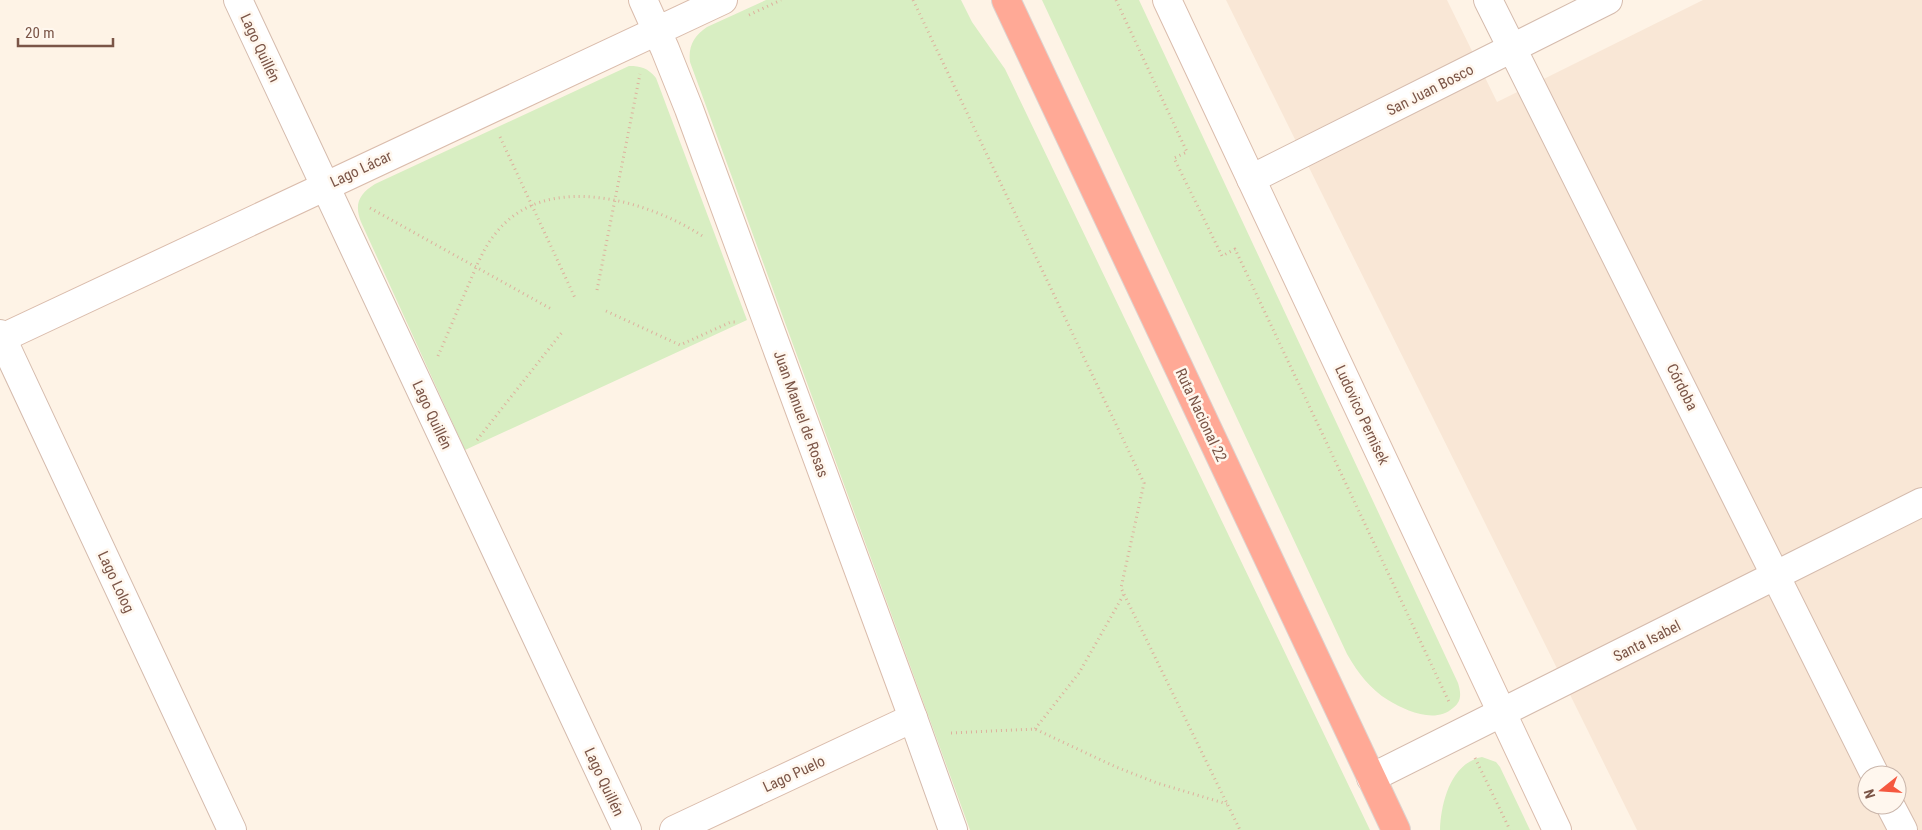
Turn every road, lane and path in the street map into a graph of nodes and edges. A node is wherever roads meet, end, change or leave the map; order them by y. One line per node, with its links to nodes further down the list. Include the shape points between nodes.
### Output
1 (238, 0): 17 (street, Lago Quillén)
2 (643, 0): 10 (street, Juan Manuel de Rosas)
3 (723, 0): 10 (street, Lago Lácar)
4 (913, 0): 34 (path, via 1144,483 1121,588)
5 (1006, 0): 42 (highway, Ruta Nacional 22)
6 (1116, 0): 35 (path, via 1187,152 1174,158 1222,256 1235,249)
7 (1167, 0): 16 (street, Ludovico Pernisek)
8 (1488, 0): 11 (street, Córdoba)
9 (1608, 0): 11 (street, San Juan Bosco)
10 (657, 30): 17 (street, Lago Lácar); 37 (street, Juan Manuel de Rosas, via 696,127)
11 (1512, 49): 16 (street, San Juan Bosco); 33 (street, Córdoba)
12 (635, 74): 13 (path)
13 (640, 74): 14 (path); 18 (path)
14 (645, 76)
15 (498, 133): 20 (path)
16 (1251, 179): 36 (street, Ludovico Pernisek)
17 (325, 186): 29 (street, Lago Lácar); 46 (street, Lago Quillén)
18 (614, 201): 20 (path, via 574,196 559,197); 21 (path, via 673,218); 23 (path)
19 (365, 206): 22 (path)
20 (532, 206): 22 (path, via 518,212 496,232); 24 (path)
21 (711, 242)
22 (476, 267): 25 (path); 30 (path)
23 (597, 290)
24 (576, 300)
25 (554, 310)
26 (606, 311): 27 (path, via 680,345 731,322)
27 (742, 323)
28 (563, 331): 31 (path)
29 (1, 337): 45 (street, Lago Lolog)
30 (437, 356)
31 (471, 448)
32 (1922, 502): 33 (street, Santa Isabel)
33 (1776, 576): 36 (street, Santa Isabel); 41 (street, Córdoba)
34 (1124, 594): 38 (path, via 1079,673); 43 (path)
35 (1452, 710)
36 (1502, 713): 42 (street, Santa Isabel); 52 (street, Ludovico Pernisek)
37 (913, 718): 47 (street, Lago Puelo); 48 (street, Juan Manuel de Rosas)
38 (1035, 729): 39 (path); 43 (path, via 1116,767)
39 (943, 734)
40 (1475, 758): 51 (path)
41 (1871, 765)
42 (1371, 778): 50 (highway, Ruta Nacional 22)
43 (1227, 804): 49 (path)
44 (1895, 815): 53 (street)
45 (232, 830)
46 (627, 830)
47 (674, 830)
48 (953, 830)
49 (1240, 830)
50 (1396, 830)
51 (1510, 830)
52 (1557, 830)
53 (1903, 830)

